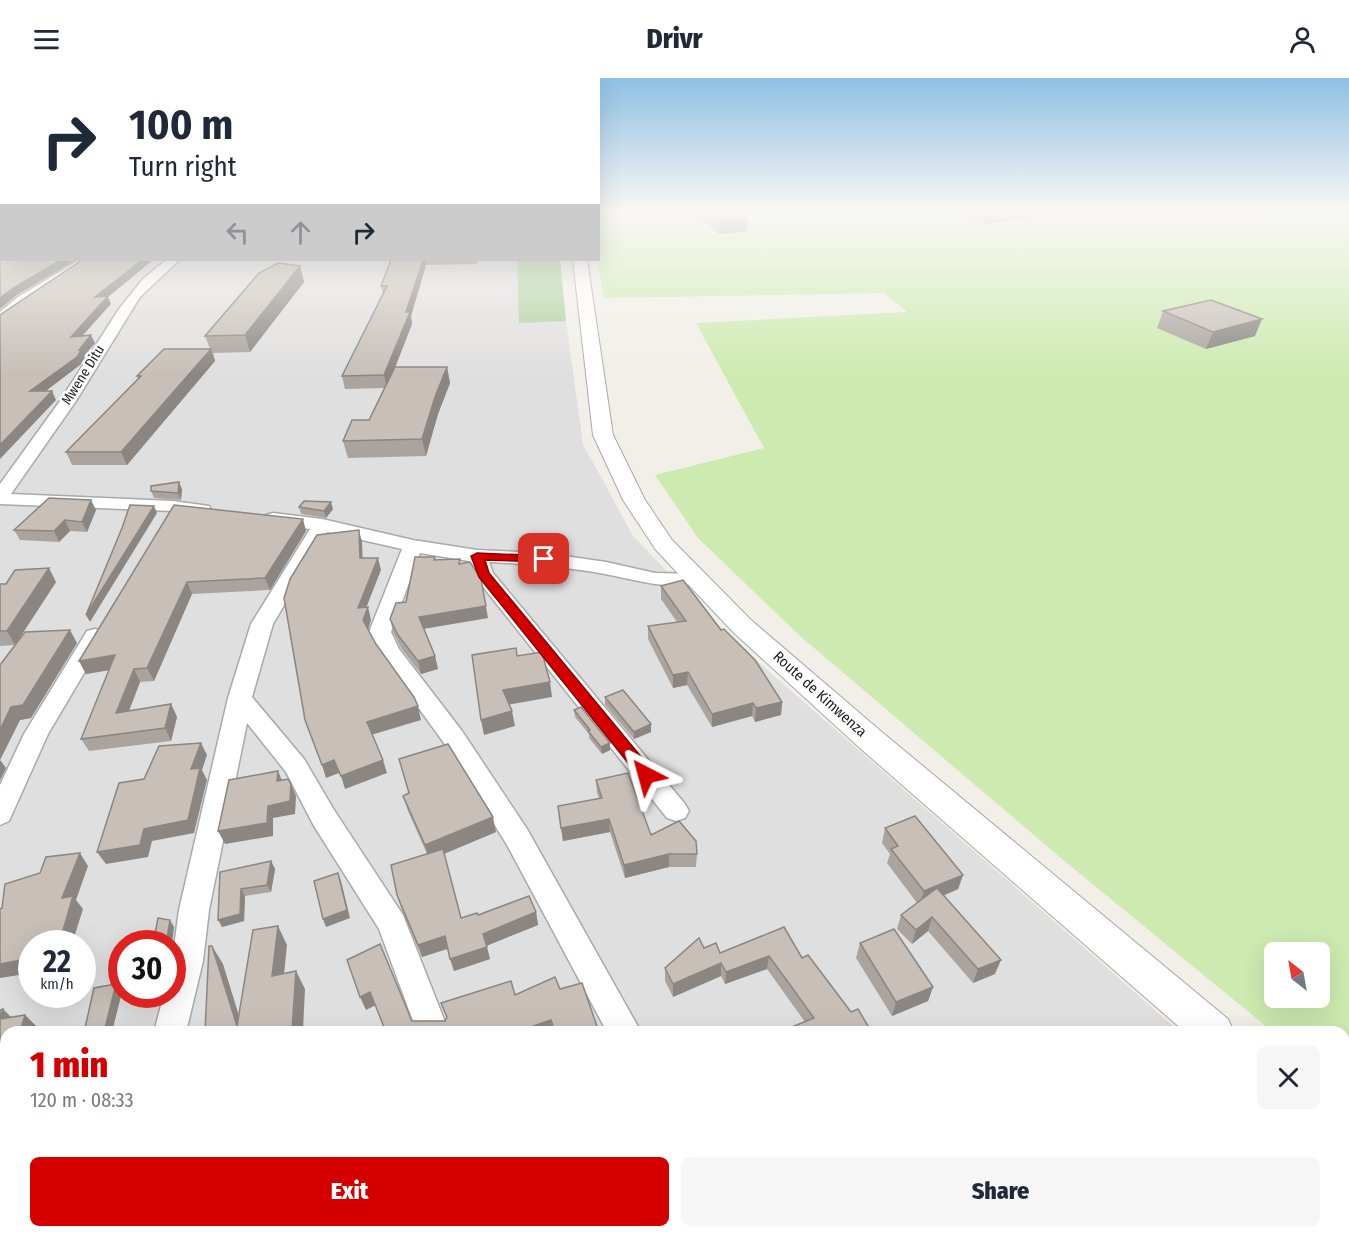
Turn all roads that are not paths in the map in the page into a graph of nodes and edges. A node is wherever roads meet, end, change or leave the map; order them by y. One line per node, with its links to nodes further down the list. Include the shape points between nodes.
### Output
1 (76, 266): 4 (street, via 22,300)
2 (164, 266): 5 (street, Mwene Ditu, via 114,324 89,368)
3 (581, 266): 13 (street, Route de Kimwenza, via 606,444 639,508 664,545)
4 (0, 319)
5 (0, 498): 6 (street)
6 (173, 506): 7 (street); 10 (street)
7 (219, 512)
8 (254, 516): 9 (street)
9 (322, 525): 11 (street); 15 (street, via 262,624)
10 (162, 526)
11 (413, 546): 12 (street); 20 (street, via 380,632 389,651 453,737 517,837)
12 (477, 556): 13 (street, via 544,559 655,579); 16 (street, via 483,574)
13 (694, 578): 21 (street, Route de Kimwenza, via 872,741)
14 (108, 615): 17 (street, via 36,734)
15 (240, 698): 18 (street); 19 (street, via 295,766 392,924)
16 (676, 811)
17 (0, 814)
18 (172, 1026)
19 (432, 1026)
20 (622, 1026)
21 (1207, 1026)

